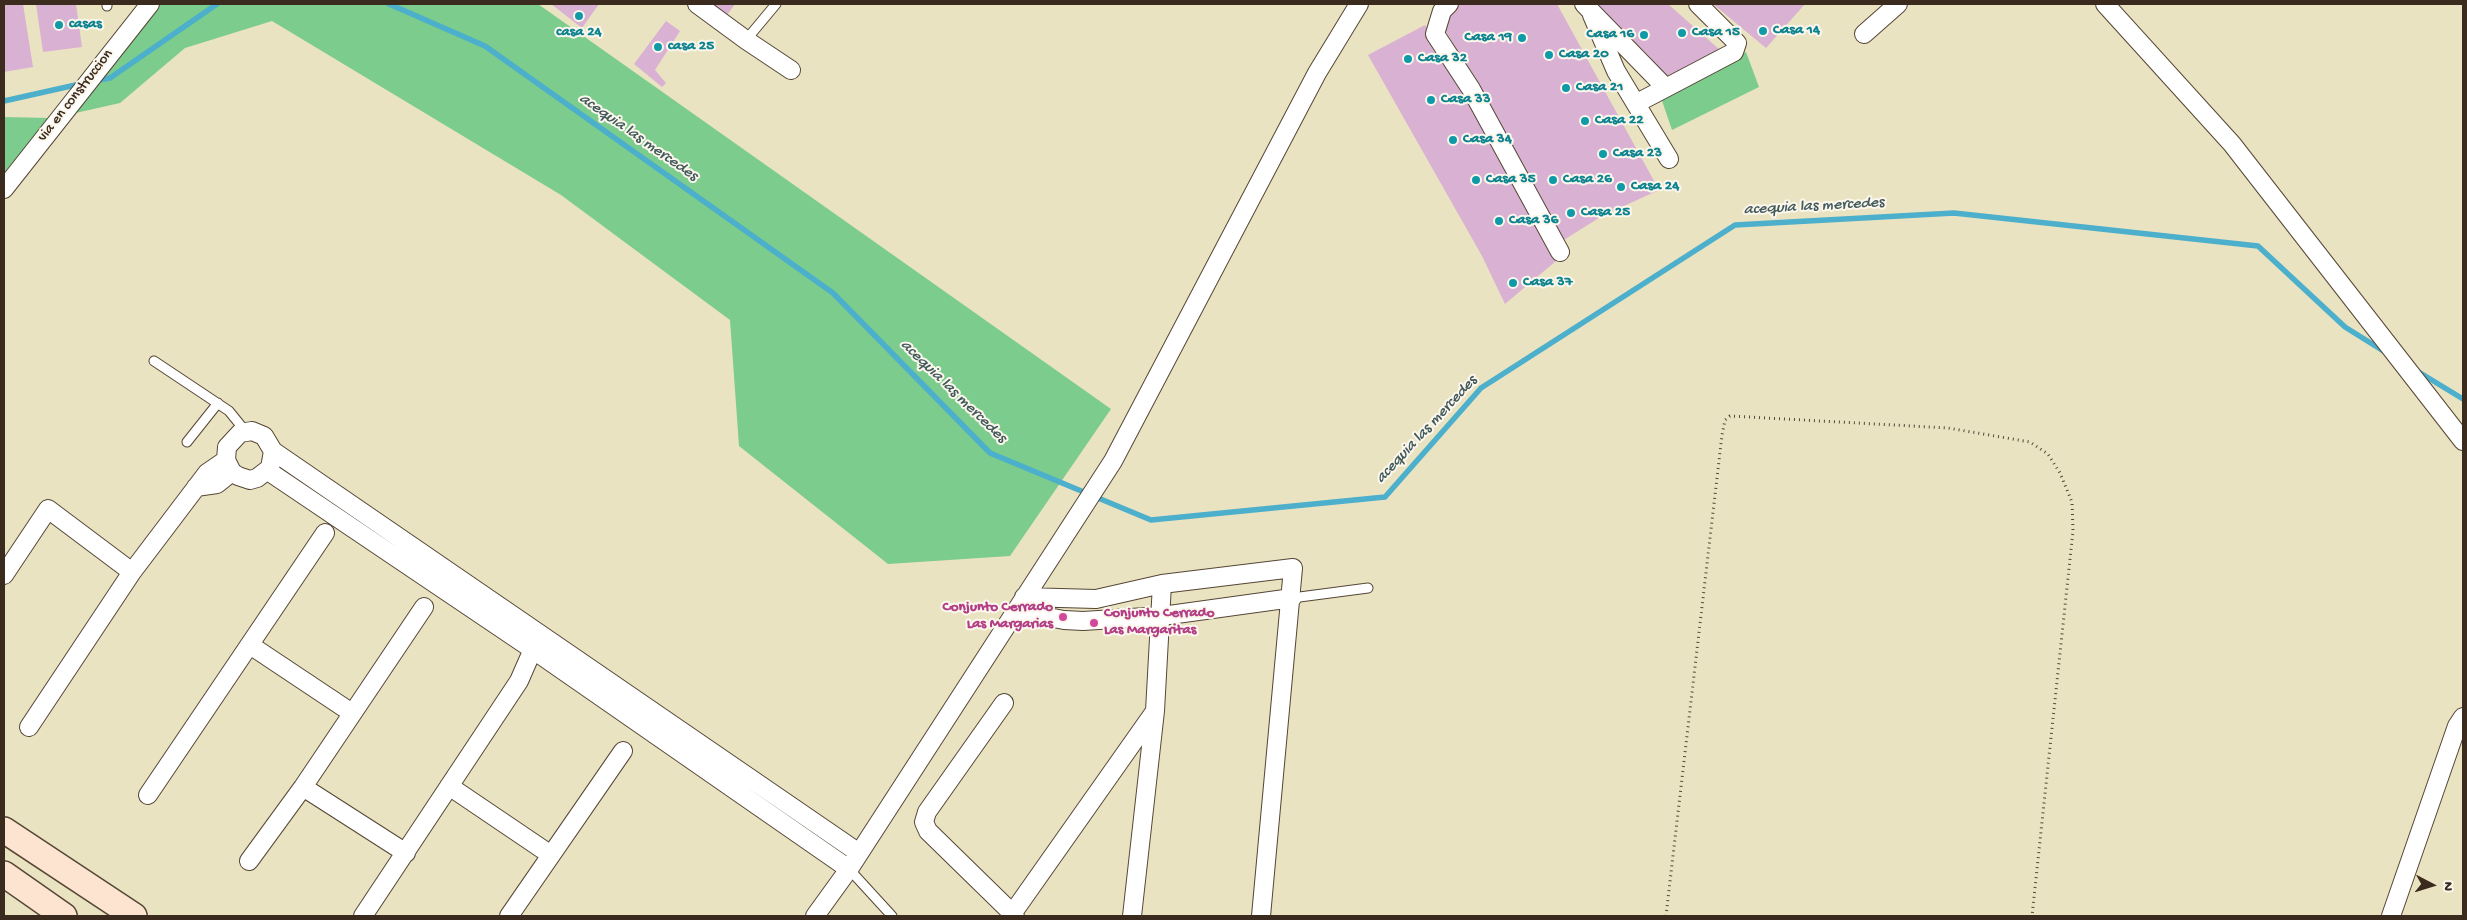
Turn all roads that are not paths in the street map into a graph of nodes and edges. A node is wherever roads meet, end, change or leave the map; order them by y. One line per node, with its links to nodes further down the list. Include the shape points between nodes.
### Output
1 (150, 4): 16 (street, via en construccion)
2 (697, 4): 11 (street)
3 (776, 4): 11 (lane)
4 (1359, 4): 32 (street, via 1312,82 1113,461)
5 (1449, 4): 17 (street, via 1442,11 1435,34 1471,89)
6 (1698, 4): 13 (street, via 1737,43 1734,52)
7 (1898, 4): 10 (street)
8 (2105, 4): 21 (street, via 2232,144)
9 (1588, 9): 13 (street); 14 (street, via 1616,71)
10 (1864, 34)
11 (746, 40): 12 (street)
12 (792, 70)
13 (1665, 87): 14 (street)
14 (1637, 103): 15 (street)
15 (1668, 159)
16 (4, 189)
17 (1560, 252)
18 (154, 361): 19 (lane)
19 (218, 403): 20 (lane); 22 (lane)
20 (246, 432): 23 (street, via 264,436); 24 (street, via 230,442)
21 (2463, 441)
22 (187, 442)
23 (273, 452): 25 (street); 36 (street)
24 (229, 466): 25 (street, via 250,480); 27 (street, via 207,473)
25 (268, 471): 36 (street)
26 (325, 533): 35 (street)
27 (132, 572): 28 (street, via 48,510); 41 (street)
28 (4, 575)
29 (1162, 584): 31 (street, via 1293,568); 32 (street, via 1096,599); 34 (street)
30 (1368, 588): 31 (lane)
31 (1292, 598): 34 (street); 61 (street)
32 (1020, 604): 34 (street, via 1064,620); 48 (street)
33 (424, 607): 39 (street)
34 (1162, 616): 38 (street)
35 (250, 645): 39 (street); 45 (street)
36 (543, 647): 44 (street); 48 (street); 51 (street)
37 (1004, 703): 53 (street, via 927,812 924,822 928,832)
38 (1154, 711): 53 (street); 60 (street)
39 (352, 713): 43 (street)
40 (2463, 717): 62 (street)
41 (29, 726)
42 (623, 751): 49 (street)
43 (303, 786): 47 (street); 50 (street)
44 (449, 786): 47 (street); 49 (street)
45 (148, 794)
46 (4, 830): 55 (main road)
47 (406, 853): 56 (street)
48 (859, 853): 51 (street)
49 (551, 855): 57 (street)
50 (250, 861)
51 (849, 869): 58 (street); 59 (lane)
52 (4, 874): 54 (main road)
53 (1013, 915)
54 (64, 916)
55 (134, 916)
56 (363, 916)
57 (509, 916)
58 (817, 916)
59 (892, 916)
60 (1132, 916)
61 (1261, 916)
62 (2392, 916)

